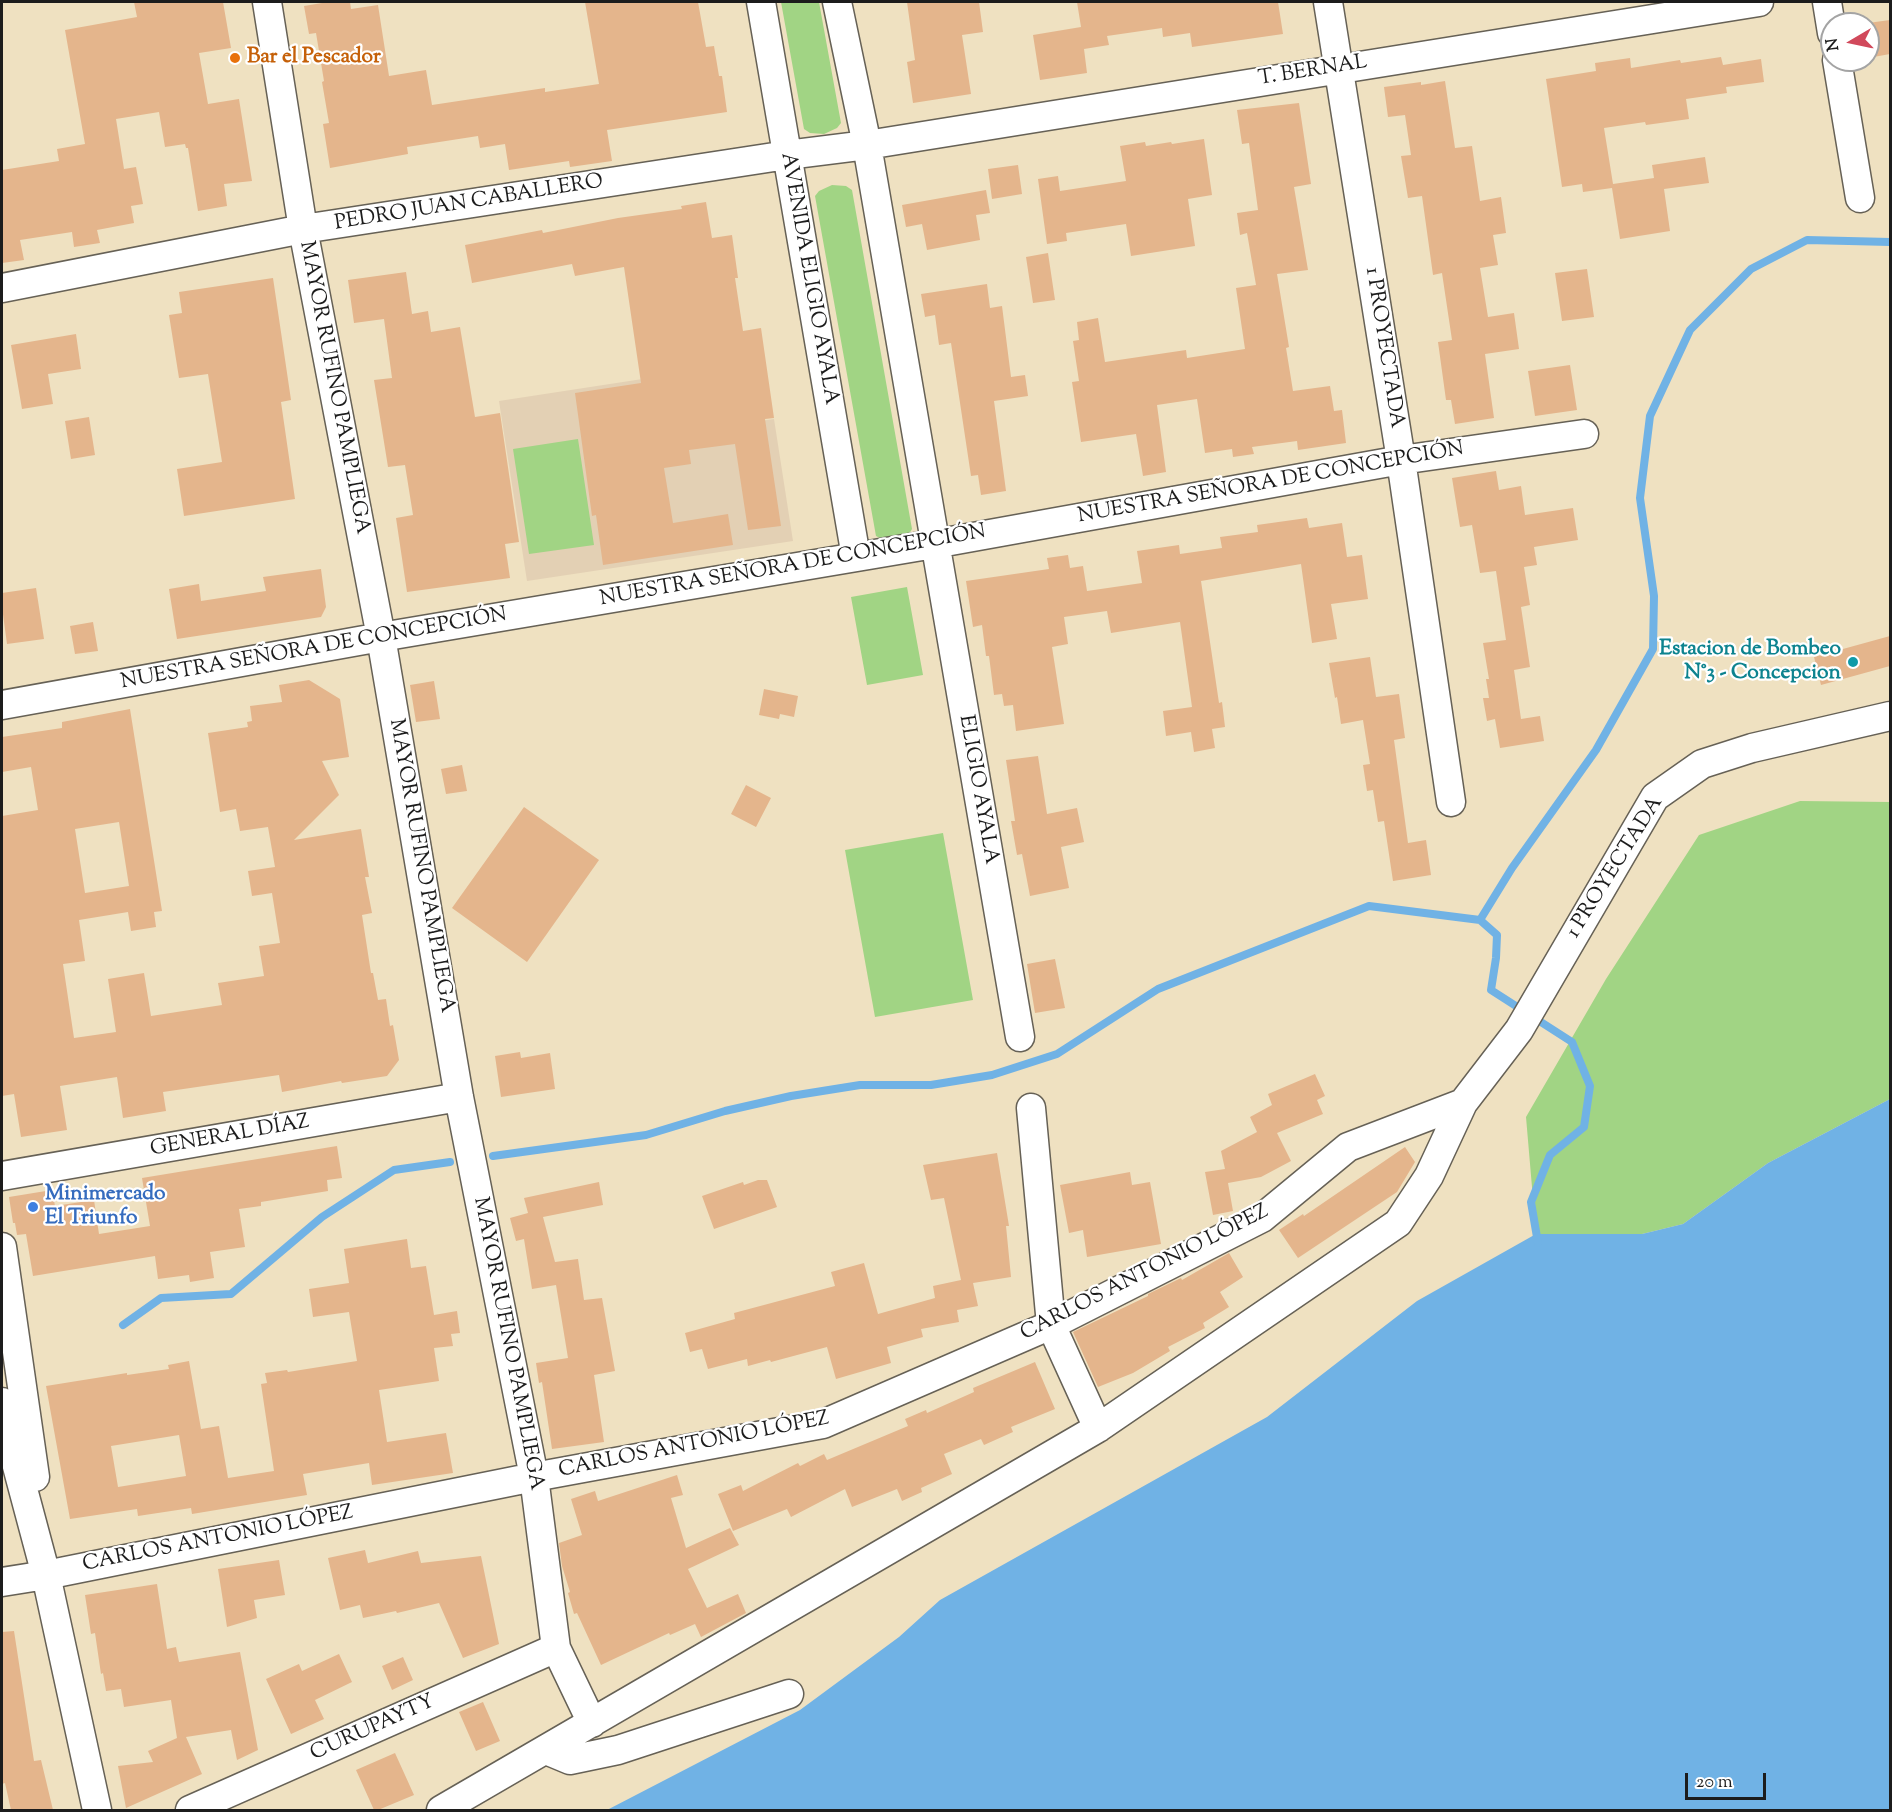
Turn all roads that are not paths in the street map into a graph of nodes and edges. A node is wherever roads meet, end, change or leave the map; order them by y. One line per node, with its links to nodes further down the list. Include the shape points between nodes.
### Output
1 (267, 2): 11 (street, MAYOR RUFINO PAMPLIEGA)
2 (761, 2): 9 (street, AVENIDA ELIGIO AYALA)
3 (837, 2): 8 (street)
4 (1328, 2): 6 (street, 1 PROYECTADA)
5 (1759, 2): 6 (street, T. BERNAL)
6 (1338, 68): 8 (street, T. BERNAL); 14 (street, 1 PROYECTADA)
7 (1839, 72): 10 (street)
8 (867, 145): 9 (street, PEDRO JUAN CABALLERO); 15 (street)
9 (787, 155): 11 (street, PEDRO JUAN CABALLERO); 16 (street, AVENIDA ELIGIO AYALA)
10 (1860, 198)
11 (303, 229): 12 (street, PEDRO JUAN CABALLERO); 17 (street, MAYOR RUFINO PAMPLIEGA)
12 (2, 288)
13 (1584, 434): 14 (street, NUESTRA SEÑORA DE CONCEPCIÓN)
14 (1401, 460): 15 (street, NUESTRA SEÑORA DE CONCEPCIÓN); 20 (street, 1 PROYECTADA)
15 (934, 544): 16 (street, NUESTRA SEÑORA DE CONCEPCIÓN); 21 (street, ELIGIO AYALA)
16 (856, 557): 17 (street, NUESTRA SEÑORA DE CONCEPCIÓN)
17 (381, 637): 18 (street, NUESTRA SEÑORA DE CONCEPCIÓN); 22 (street, MAYOR RUFINO PAMPLIEGA)
18 (2, 705)
19 (1890, 716): 23 (street, 1 PROYECTADA, via 1752,748 1702,764 1655,797 1519,1030)
20 (1451, 802)
21 (1020, 1037)
22 (459, 1097): 25 (street, GENERAL DÍAZ); 30 (street, MAYOR RUFINO PAMPLIEGA)
23 (1463, 1103): 27 (street, CARLOS ANTONIO LÓPEZ, via 1348,1147 1262,1218); 29 (street, 1 PROYECTADA, via 1429,1176 1398,1223)
24 (1031, 1108): 27 (street)
25 (2, 1176)
26 (2, 1247): 31 (street, via 29,1425)
27 (1051, 1325): 29 (street); 30 (street, CARLOS ANTONIO LÓPEZ, via 823,1424)
28 (2, 1402): 31 (street)
29 (1098, 1428): 35 (street, 1 PROYECTADA)
30 (534, 1477): 31 (street, CARLOS ANTONIO LÓPEZ); 33 (street, MAYOR RUFINO PAMPLIEGA)
31 (46, 1575): 32 (street, CARLOS ANTONIO LÓPEZ); 37 (street)
32 (2, 1582)
33 (556, 1648): 35 (street, MAYOR RUFINO PAMPLIEGA); 38 (street, CURUPAYTY)
34 (789, 1694): 36 (street, via 618,1750 570,1760)
35 (592, 1723): 36 (street, 1 PROYECTADA)
36 (546, 1750): 39 (street, 1 PROYECTADA)
37 (97, 1810)
38 (190, 1810)
39 (441, 1810)

